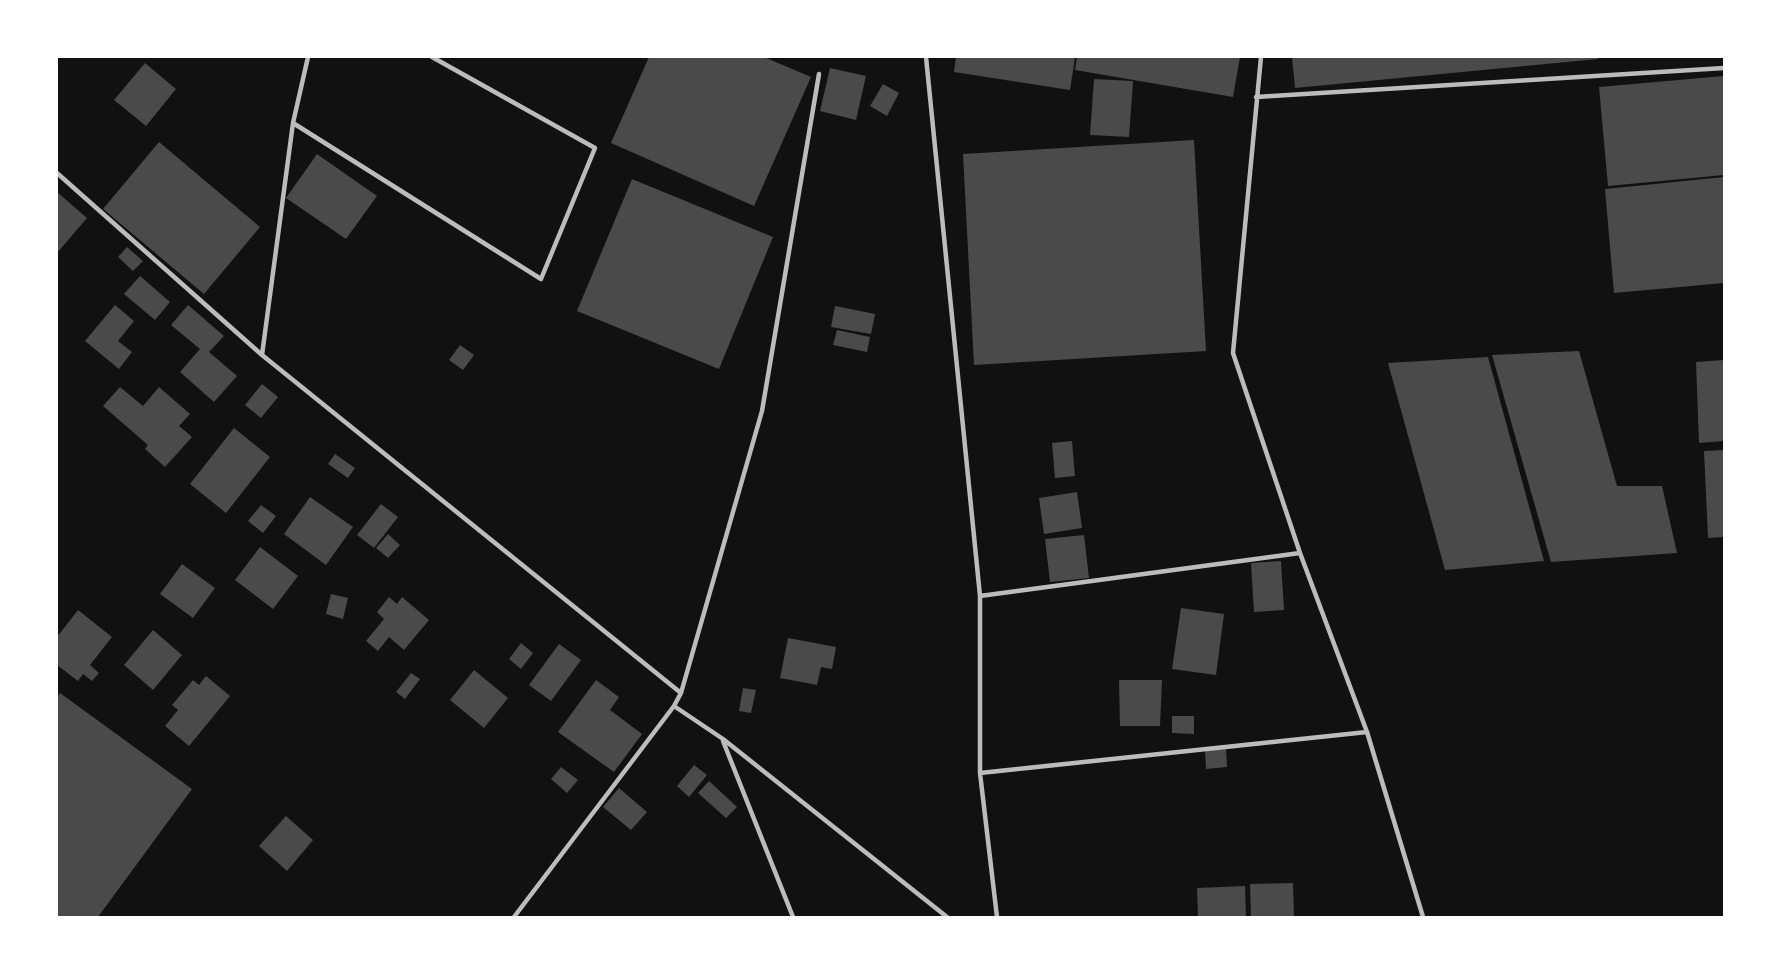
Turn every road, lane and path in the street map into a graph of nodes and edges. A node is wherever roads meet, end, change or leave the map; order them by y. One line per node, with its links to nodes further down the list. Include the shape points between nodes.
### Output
1 (308, 57): 8 (lane)
2 (432, 57): 8 (lane, via 595,148 541,279)
3 (926, 57): 12 (lane)
4 (1261, 57): 7 (lane)
5 (1724, 69): 7 (lane)
6 (819, 74): 13 (lane, via 762,411)
7 (1256, 98): 11 (lane, via 1233,352)
8 (293, 123): 10 (lane)
9 (57, 173): 10 (lane)
10 (262, 355): 13 (lane)
11 (1300, 553): 12 (lane); 15 (lane)
12 (980, 596): 17 (lane)
13 (681, 693): 14 (lane)
14 (674, 706): 16 (lane); 18 (lane)
15 (1367, 732): 17 (lane); 22 (lane)
16 (723, 739): 19 (lane); 20 (lane)
17 (980, 772): 21 (lane)
18 (514, 917)
19 (793, 917)
20 (947, 917)
21 (997, 917)
22 (1423, 917)

